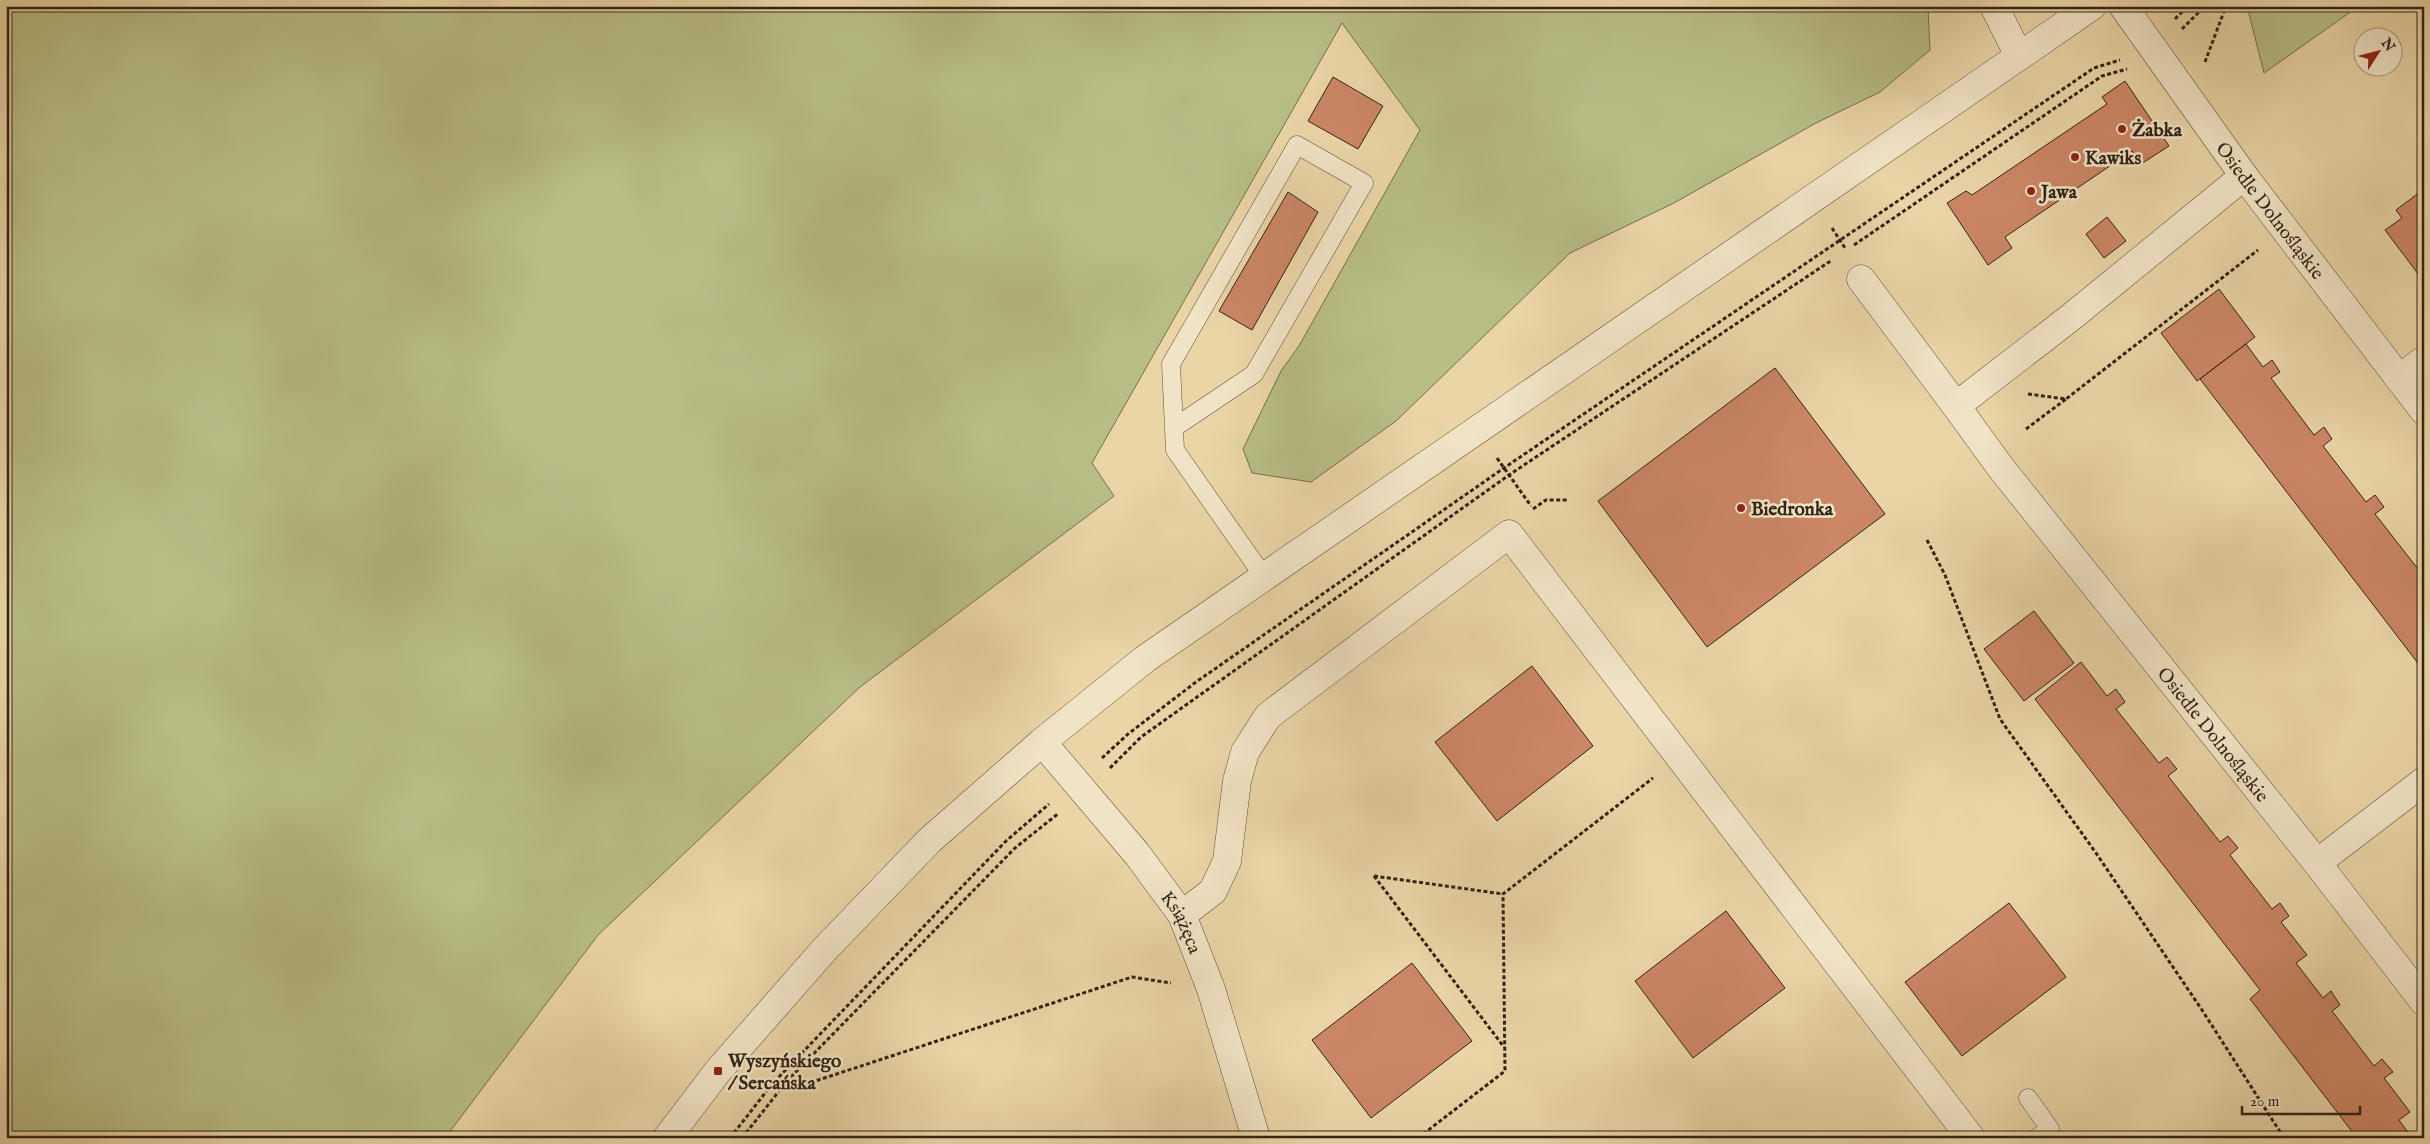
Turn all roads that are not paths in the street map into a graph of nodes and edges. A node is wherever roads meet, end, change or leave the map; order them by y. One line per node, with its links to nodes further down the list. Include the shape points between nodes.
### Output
1 (1994, 6): 4 (street)
2 (2092, 6): 4 (street)
3 (2123, 6): 5 (street, Osiedle Dolnośląskie)
4 (2020, 56): 12 (street)
5 (2244, 176): 8 (street, Osiedle Dolnośląskie); 9 (street)
6 (1861, 279): 9 (street, Osiedle Dolnośląskie)
7 (2424, 360): 8 (street)
8 (2399, 379): 10 (street, Osiedle Dolnośląskie)
9 (1956, 406): 15 (street, Osiedle Dolnośląskie, via 2001,468)
10 (2424, 411)
11 (1175, 427): 11 (lane, via 1254,374 1364,183 1297,145 1171,364); 12 (lane, via 1175,450)
12 (1264, 577): 13 (street, via 1145,659)
13 (1042, 742): 16 (street, Książęca, via 1137,854); 19 (street, via 930,840 826,949 718,1071)
14 (2424, 781): 15 (street)
15 (2317, 864): 17 (street, Osiedle Dolnośląskie)
16 (1182, 915): 20 (street, Książęca, via 1211,989); 21 (street, via 1213,891 1227,862 1245,752 1268,716 1510,534)
17 (2424, 1002)
18 (2028, 1098): 22 (lane, via 2050,1129)
19 (667, 1138)
20 (1256, 1138)
21 (1971, 1138)
22 (2038, 1138)

